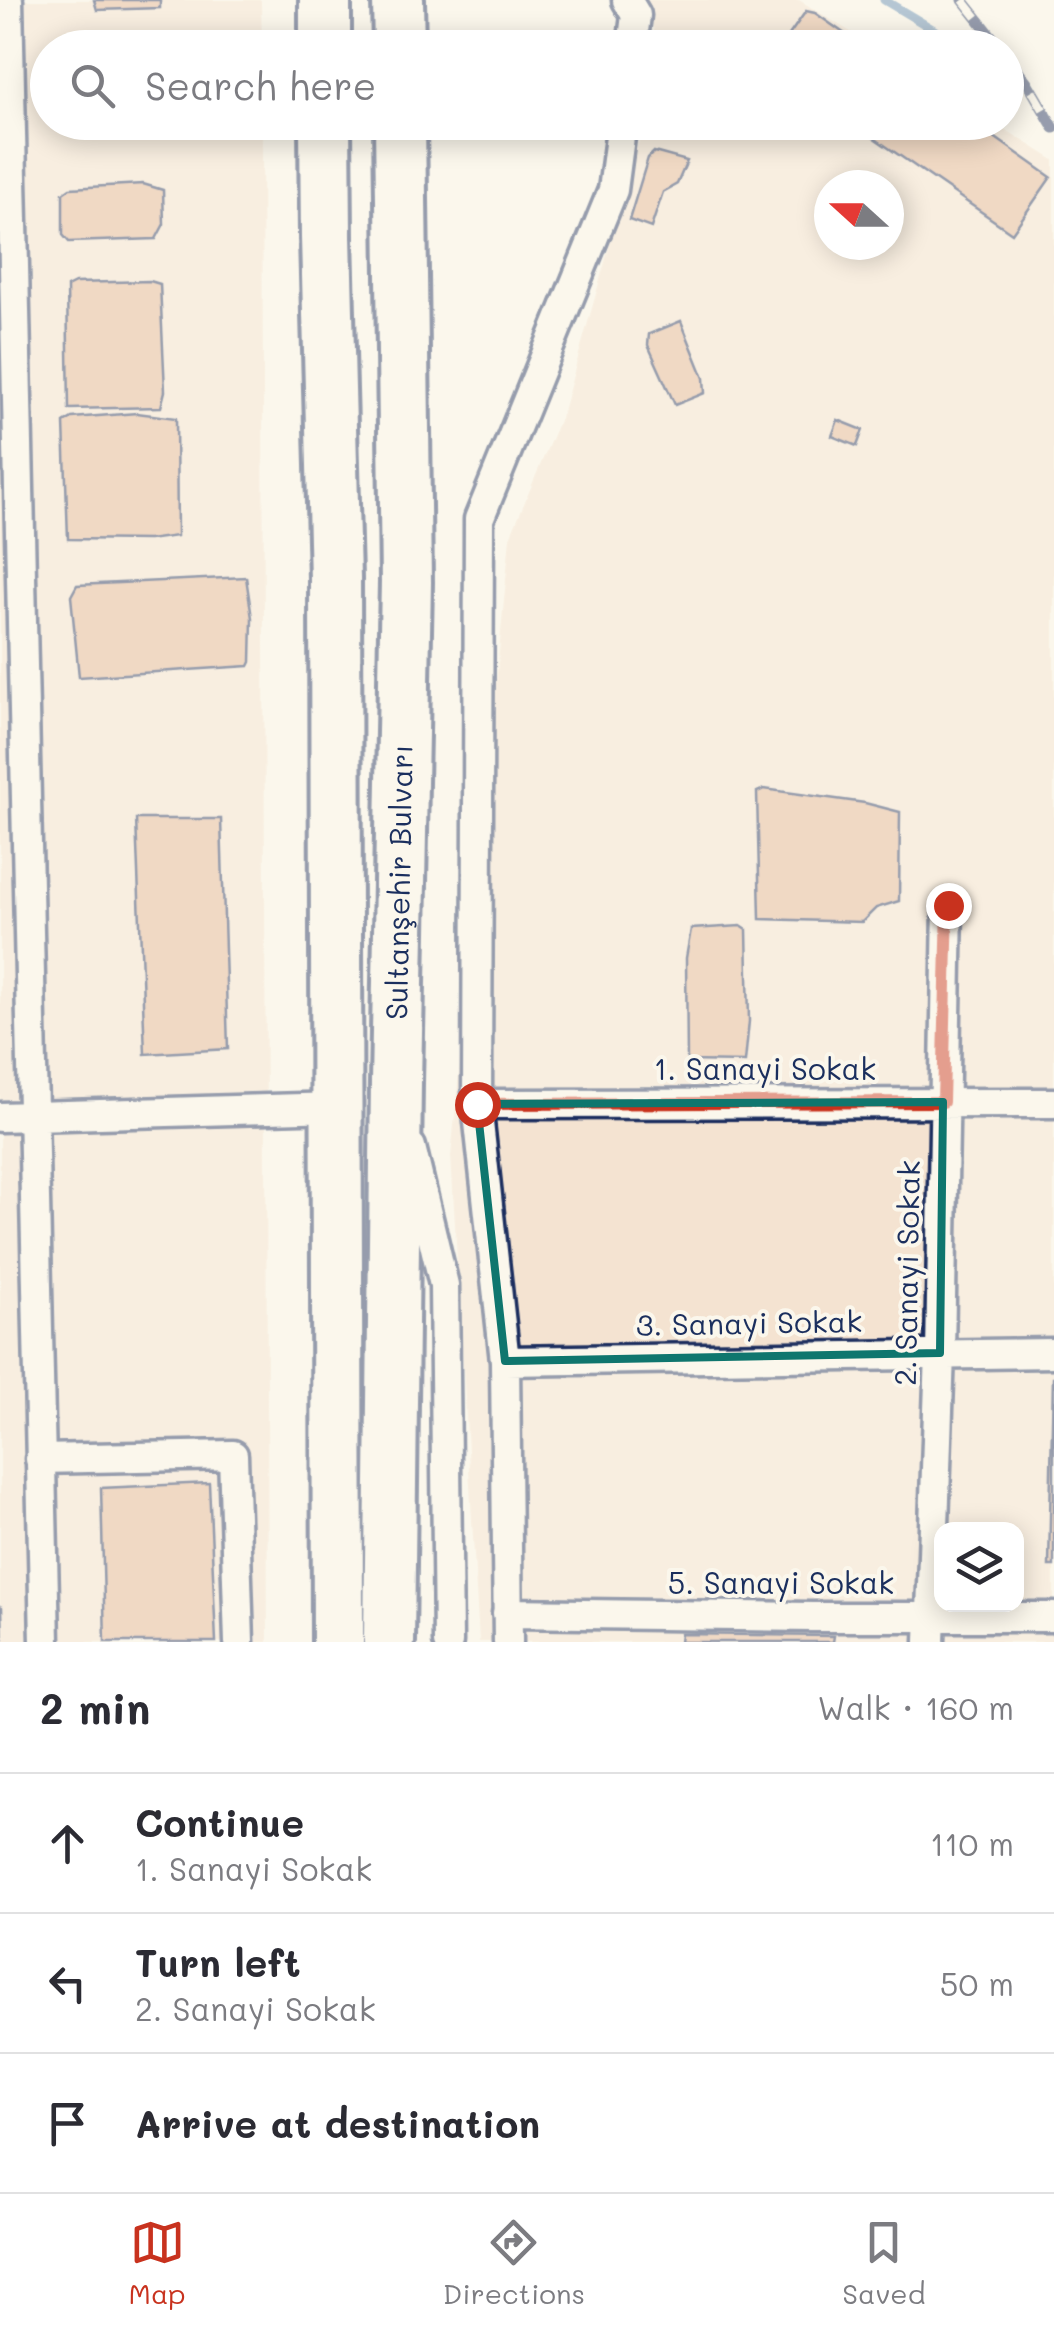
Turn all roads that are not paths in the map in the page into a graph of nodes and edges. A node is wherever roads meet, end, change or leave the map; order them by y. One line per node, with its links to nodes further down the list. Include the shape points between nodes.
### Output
1 (8, 0): 17 (street)
2 (325, 0): 5 (highway)
3 (398, 0): 6 (highway)
4 (627, 0): 7 (street, via 636,15)
5 (325, 30)
6 (399, 30)
7 (634, 30)
8 (326, 140): 16 (highway, Sultanşehir Bulvarı)
9 (400, 140): 12 (highway, Sultanşehir Bulvarı, via 406,582)
10 (620, 140): 15 (street, via 613,190 480,519)
11 (948, 905): 13 (street, 2. Sanayi Sokak)
12 (396, 1084): 29 (highway, Sultanşehir Bulvarı); 30 (street, via 444,1285)
13 (943, 1102): 14 (street, 1. Sanayi Sokak); 15 (street, 1. Sanayi Sokak); 19 (street, 2. Sanayi Sokak)
14 (1054, 1102)
15 (477, 1104): 21 (street)
16 (336, 1107): 17 (street); 28 (highway, Sultanşehir Bulvarı)
17 (32, 1115): 18 (street); 22 (street)
18 (0, 1117)
19 (940, 1353): 20 (street, 3. Sanayi Sokak); 21 (street, 3. Sanayi Sokak); 25 (street, 2. Sanayi Sokak)
20 (1054, 1353)
21 (504, 1361): 23 (street)
22 (40, 1459): 26 (street); 27 (street, via 233,1455)
23 (507, 1613): 25 (street, 5. Sanayi Sokak); 31 (street)
24 (1054, 1617): 25 (street, 5. Sanayi Sokak)
25 (931, 1630)
26 (45, 1642)
27 (238, 1642)
28 (338, 1642)
29 (389, 1642)
30 (448, 1642)
31 (508, 1642)

